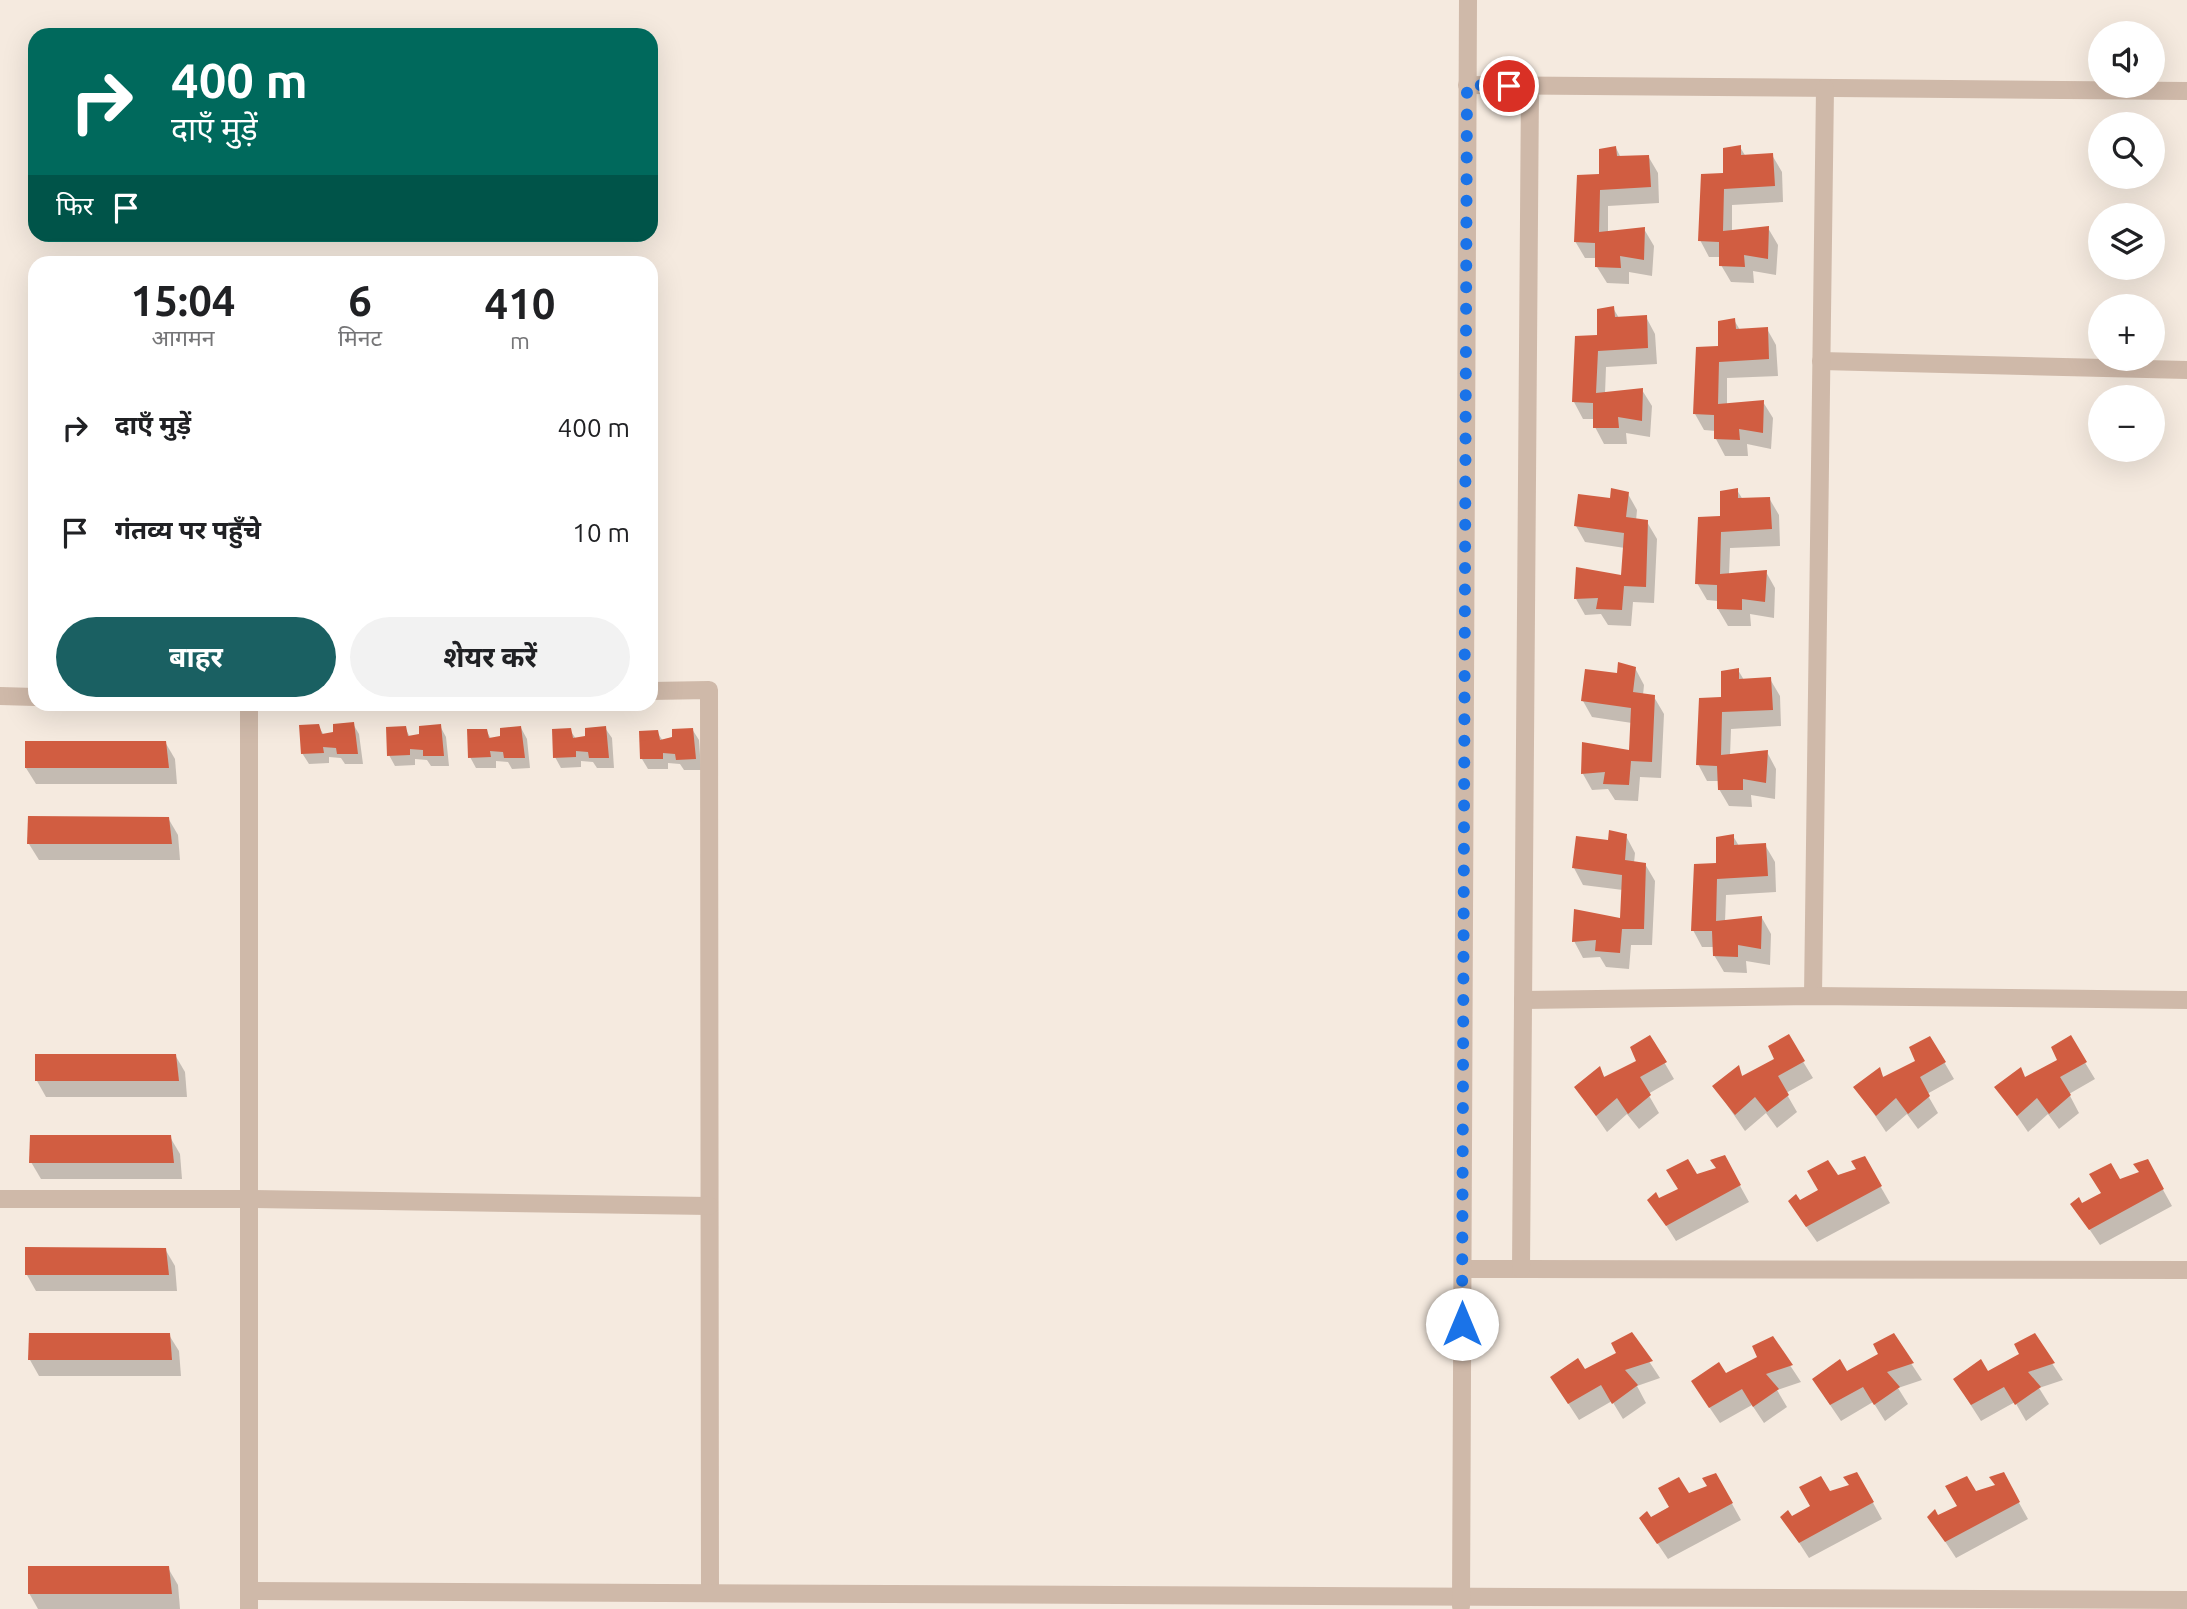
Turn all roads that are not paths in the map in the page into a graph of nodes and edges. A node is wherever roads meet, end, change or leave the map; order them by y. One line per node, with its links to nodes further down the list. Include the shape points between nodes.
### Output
1 (1468, 0): 2 (street)
2 (1467, 85): 3 (street); 18 (street)
3 (1530, 86): 4 (street); 13 (street)
4 (1825, 88): 5 (street); 6 (street)
5 (2187, 91)
6 (1821, 361): 7 (street); 12 (street)
7 (2187, 370)
8 (658, 691): 17 (street, via 709,690)
9 (0, 696): 10 (street)
10 (28, 697)
11 (249, 711): 16 (street)
12 (1813, 996): 13 (street); 14 (street)
13 (1523, 1000): 19 (street)
14 (2187, 1000)
15 (0, 1199): 16 (street)
16 (249, 1199): 17 (street); 22 (street)
17 (709, 1206): 21 (street)
18 (1463, 1269): 19 (street); 24 (street)
19 (1521, 1269): 20 (street)
20 (2187, 1270)
21 (710, 1593): 22 (street); 24 (street)
22 (249, 1600)
23 (2187, 1600): 25 (street)
24 (1461, 1603): 25 (street)
25 (1804, 1604)

